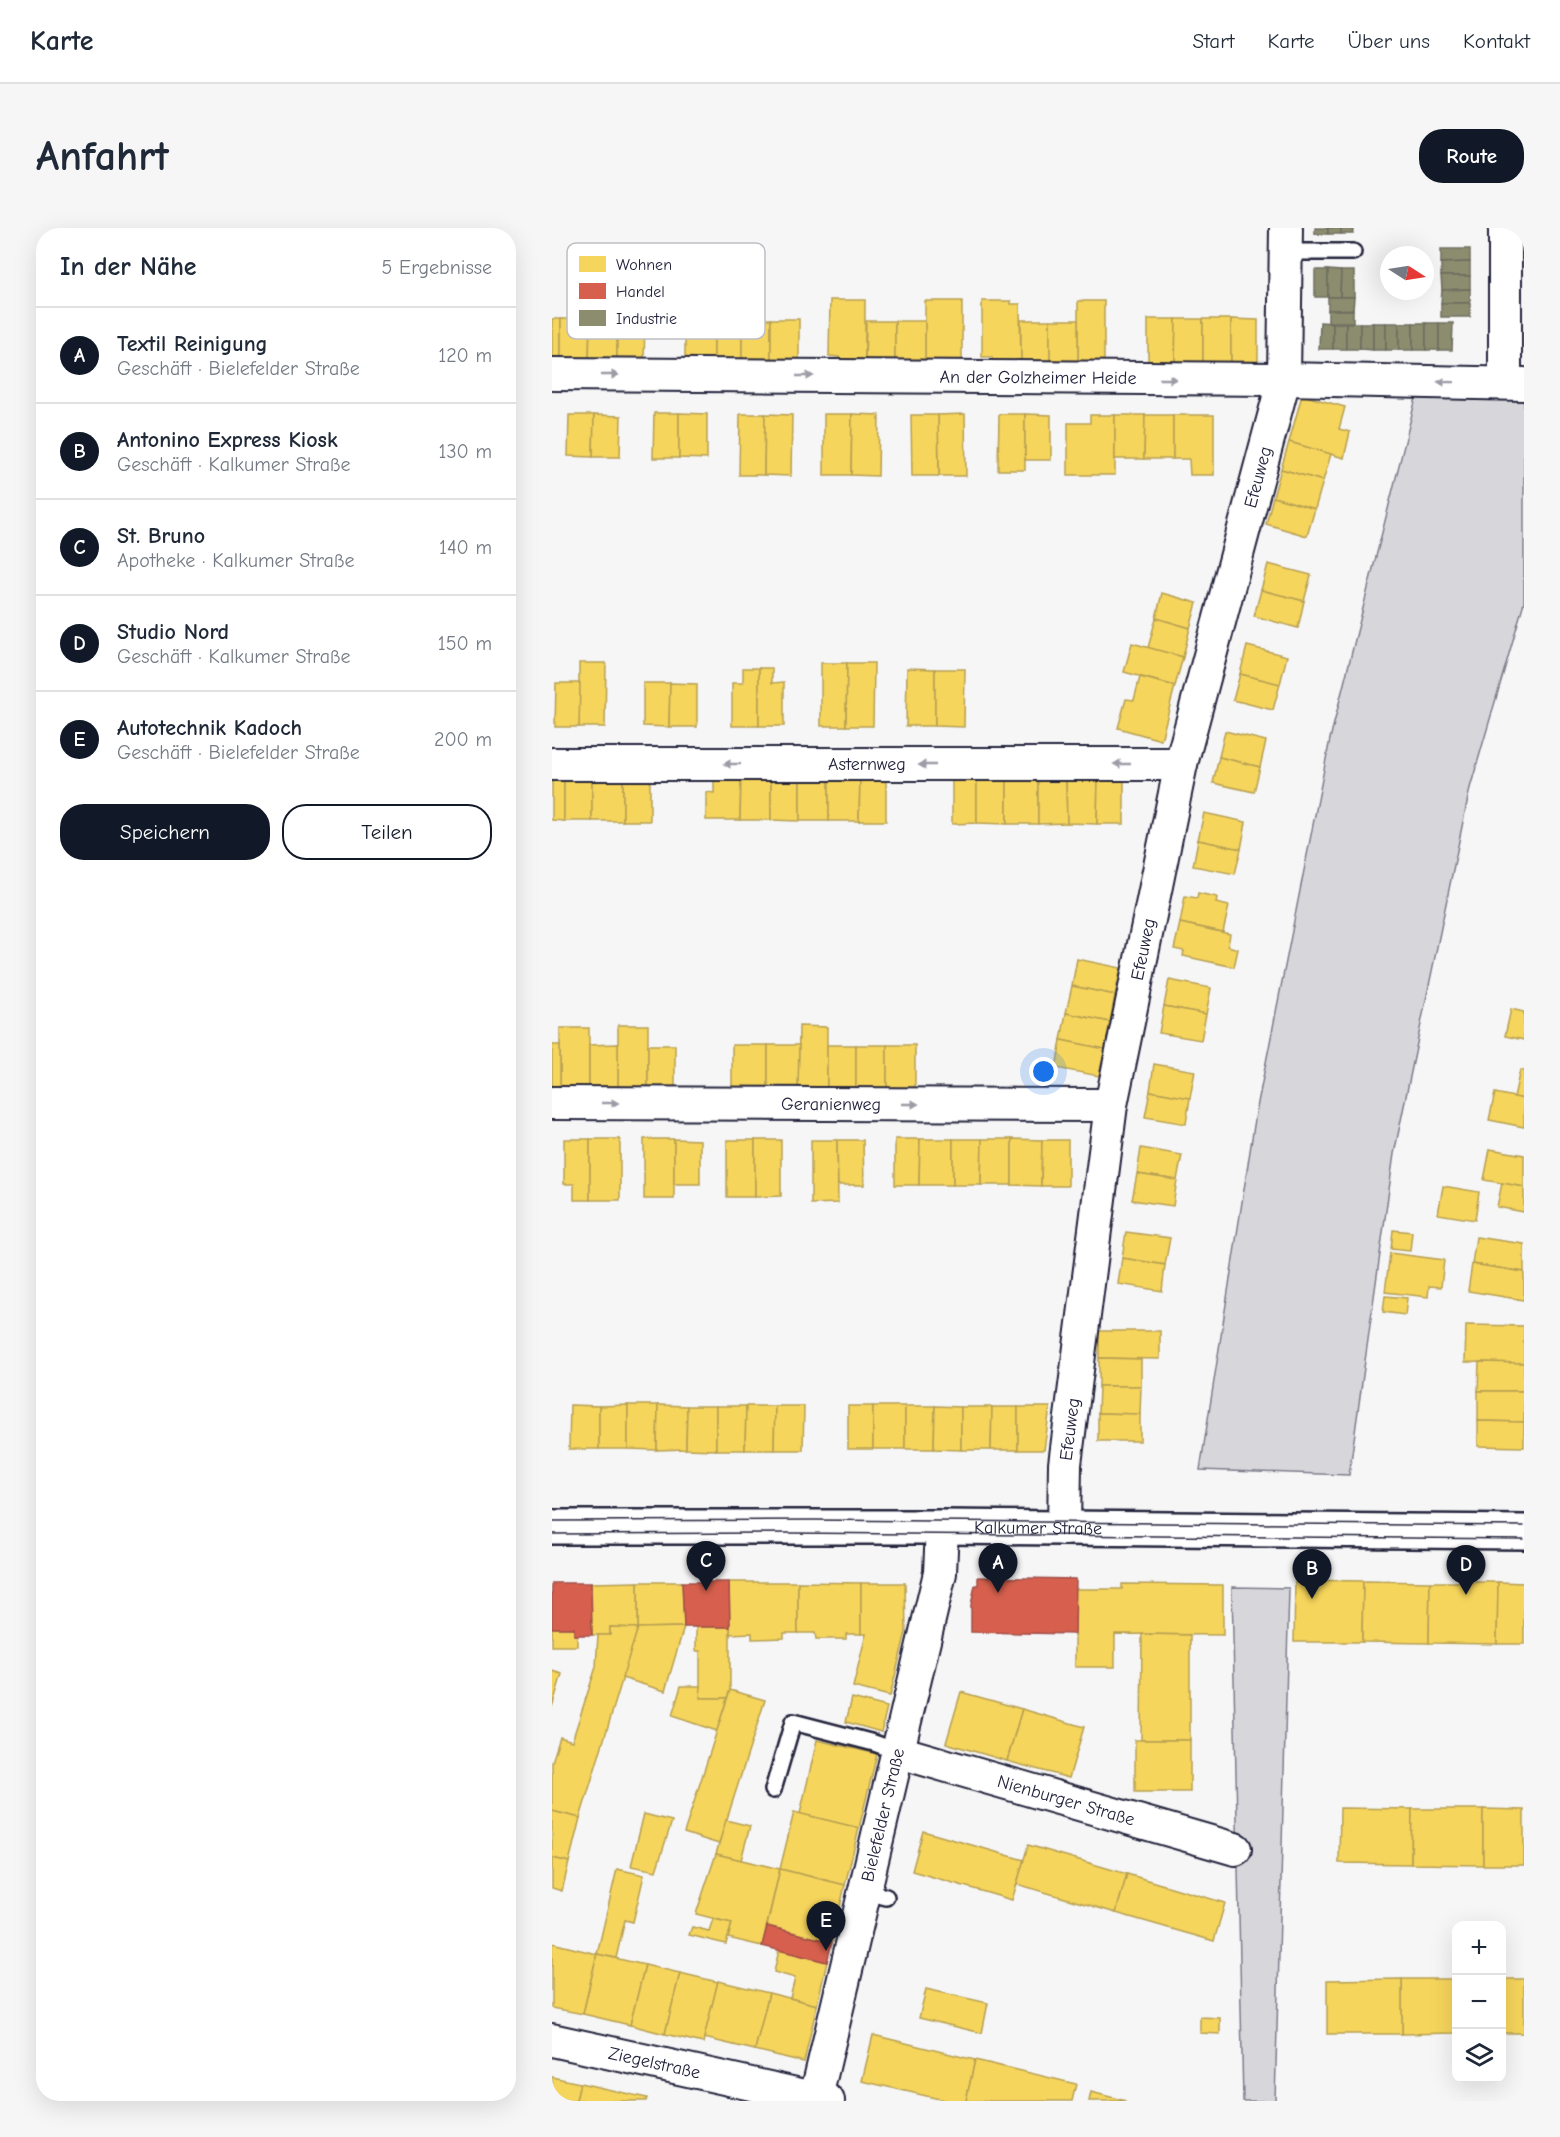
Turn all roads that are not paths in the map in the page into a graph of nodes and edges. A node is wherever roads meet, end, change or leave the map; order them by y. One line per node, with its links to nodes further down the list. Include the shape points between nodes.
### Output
1 (1505, 228): 6 (street)
2 (1286, 240): 3 (lane); 5 (street, Efeuweg)
3 (1353, 252)
4 (552, 374): 5 (street, An der Golzheimer Heide, one-way to 5)
5 (1284, 379): 6 (street, An der Golzheimer Heide, one-way to 5); 8 (street, Efeuweg)
6 (1514, 383)
7 (552, 764): 8 (street, Asternweg, one-way to 7)
8 (1181, 764): 10 (street, Efeuweg)
9 (552, 1102): 10 (street, Geranienweg, one-way to 10)
10 (1111, 1105): 13 (street, Efeuweg, via 1065,1464)
11 (552, 1527): 12 (main road, Kalkumer Straße)
12 (942, 1527): 13 (main road, Kalkumer Straße); 15 (street, Bielefelder Straße, via 940,1573)
13 (1064, 1529): 14 (main road, Kalkumer Straße)
14 (1524, 1532)
15 (898, 1752): 16 (lane, via 793,1722); 17 (street, Nienburger Straße); 19 (street, Bielefelder Straße, via 876,1894)
16 (773, 1790)
17 (1235, 1849)
18 (552, 2040): 19 (street, Ziegelstraße)
19 (820, 2100)

